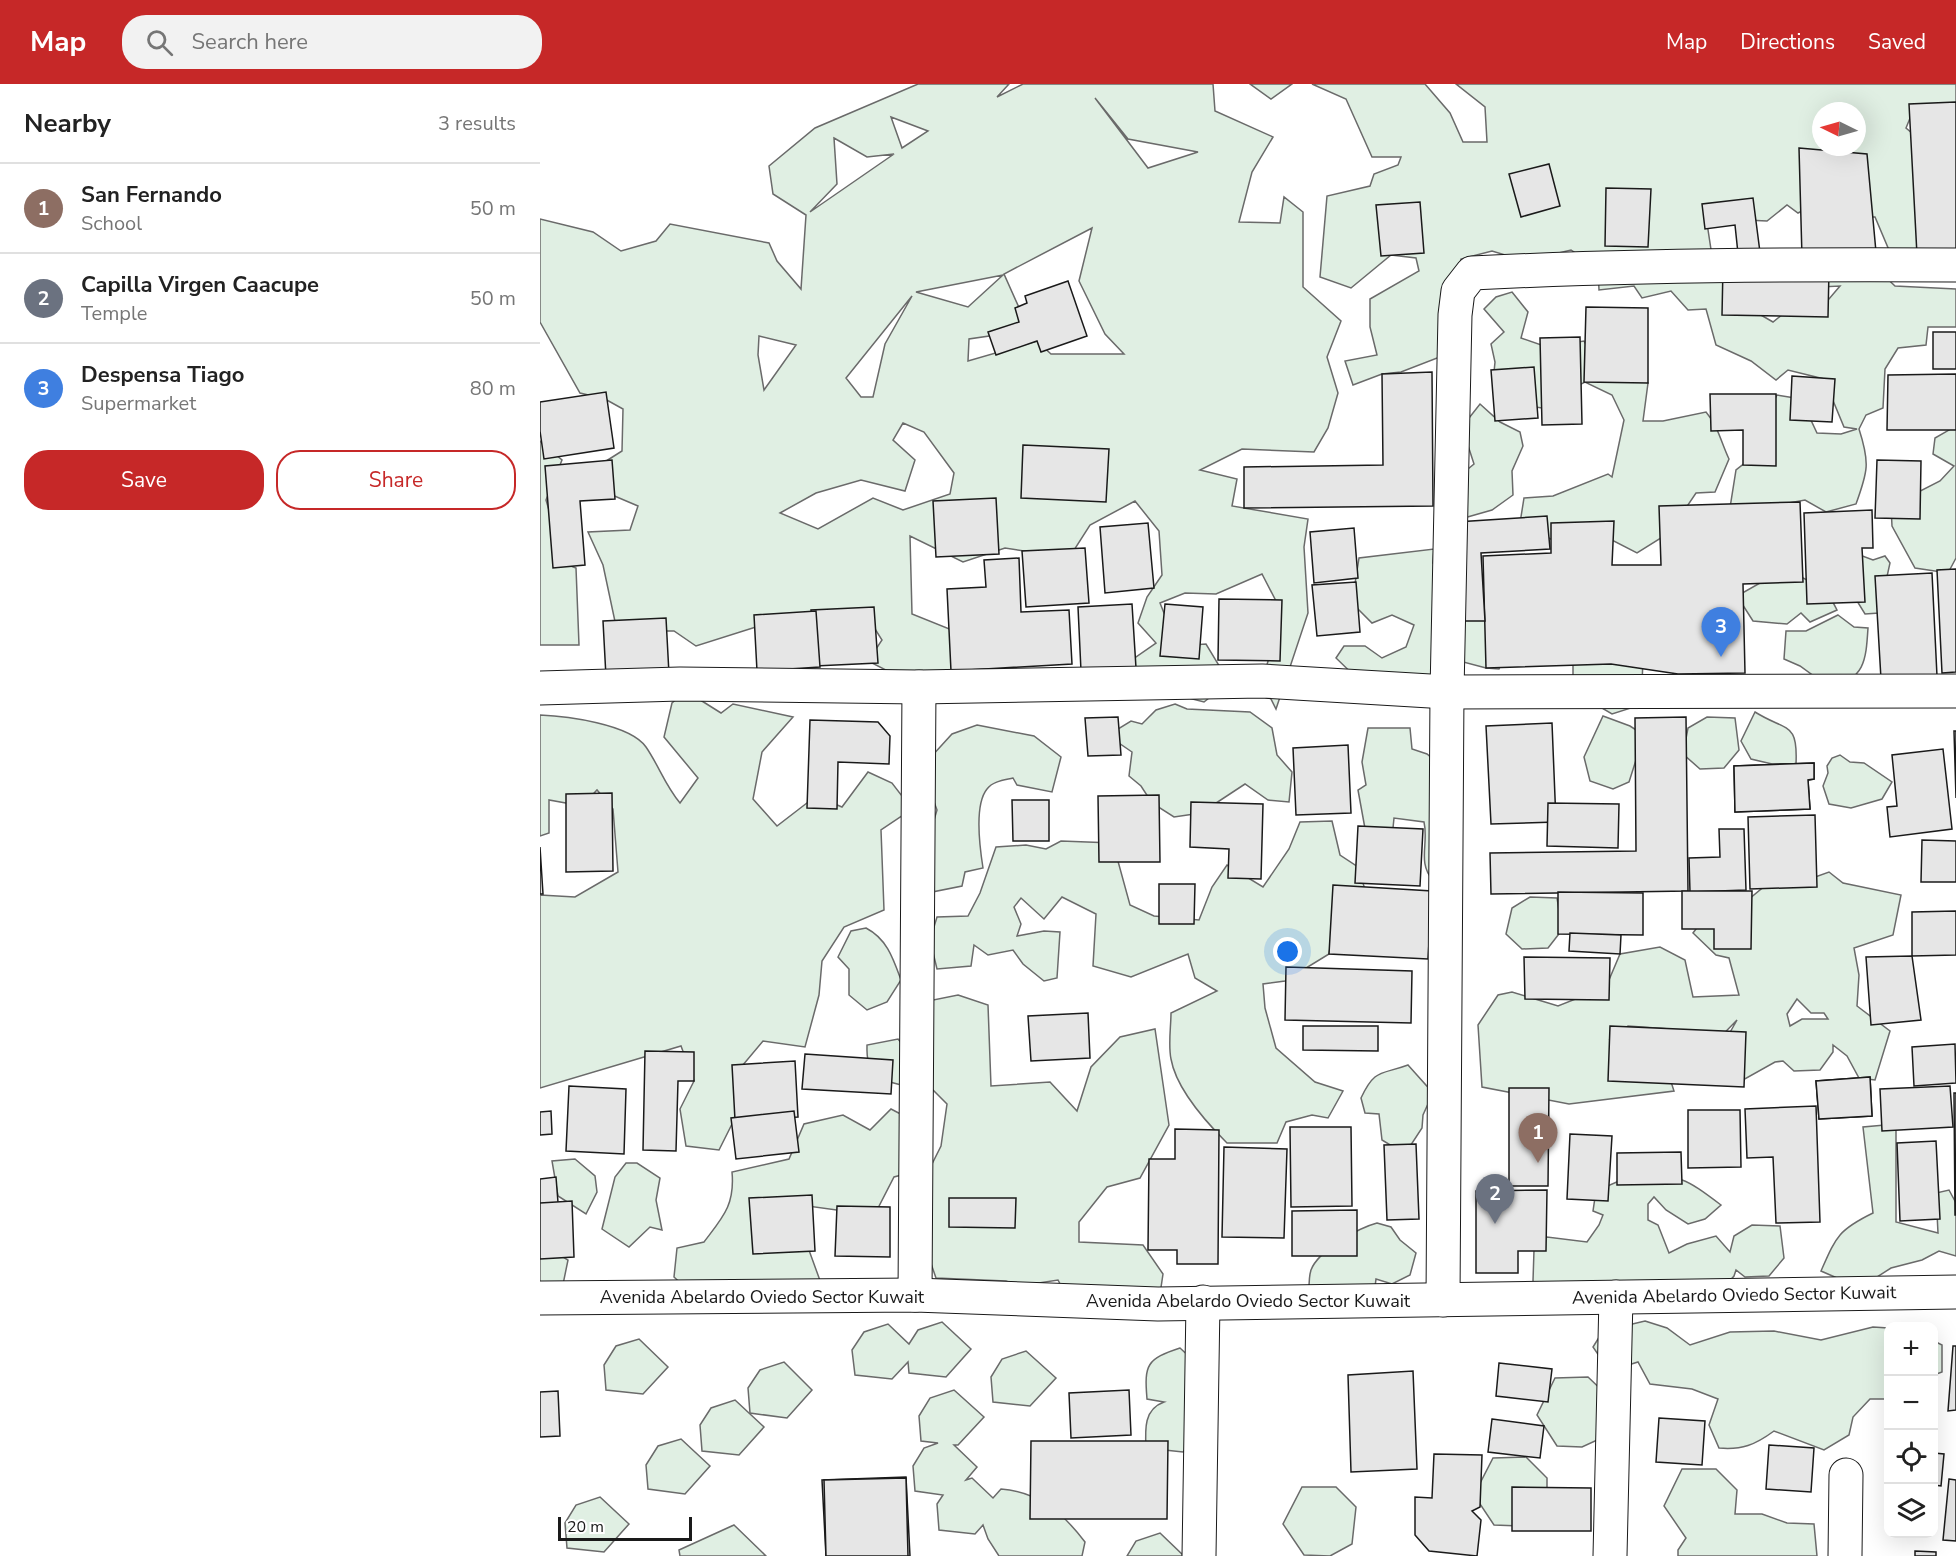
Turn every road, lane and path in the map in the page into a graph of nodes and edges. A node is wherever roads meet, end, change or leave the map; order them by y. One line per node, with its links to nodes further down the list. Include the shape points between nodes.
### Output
1 (1956, 265): 5 (street, via 1757,264 1472,273 1458,291 1455,315)
2 (920, 687): 3 (street, via 680,684); 5 (street, via 1262,681); 7 (street)
3 (540, 688)
4 (1956, 691): 5 (street)
5 (1447, 692): 10 (street)
6 (1956, 1292): 8 (street, Avenida Abelardo Oviedo Sector Kuwait)
7 (915, 1296): 9 (street, Avenida Abelardo Oviedo Sector Kuwait); 11 (street, Avenida Abelardo Oviedo Sector Kuwait)
8 (1616, 1297): 10 (street, Avenida Abelardo Oviedo Sector Kuwait); 14 (street)
9 (540, 1298)
10 (1443, 1300): 11 (street, Avenida Abelardo Oviedo Sector Kuwait)
11 (1203, 1302): 13 (street)
12 (1846, 1475): 15 (street)
13 (1199, 1556)
14 (1610, 1556)
15 (1845, 1556)

